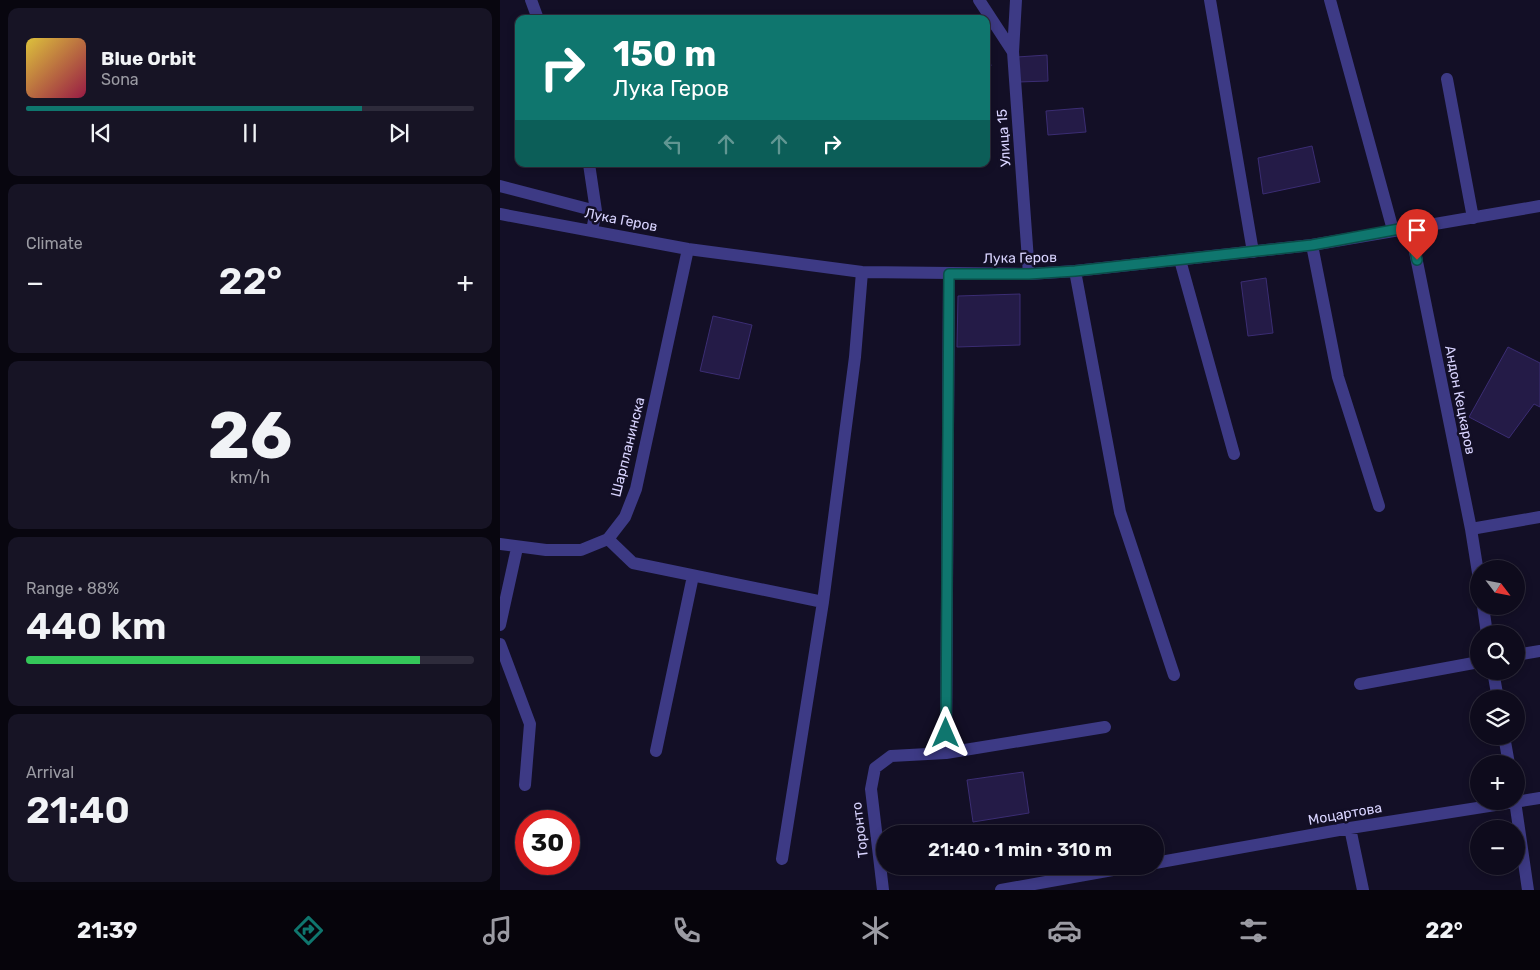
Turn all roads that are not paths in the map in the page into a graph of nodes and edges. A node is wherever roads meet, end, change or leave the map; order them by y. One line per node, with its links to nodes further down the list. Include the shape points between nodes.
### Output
1 (532, 0): 6 (street)
2 (979, 0): 7 (street)
3 (1016, 0): 9 (street, Улица 15)
4 (1210, 0): 22 (street)
5 (1330, 0): 19 (street)
6 (537, 15)
7 (989, 15)
8 (990, 17): 9 (street)
9 (1012, 52): 27 (street, Улица 15)
10 (1448, 79): 16 (street)
11 (589, 167): 14 (street)
12 (500, 186): 14 (street)
13 (1540, 206): 16 (street, Лука Геров)
14 (596, 211): 18 (street)
15 (500, 214): 18 (street, Лука Геров)
16 (1473, 218): 17 (street, Лука Геров)
17 (1410, 227): 19 (street, Лука Геров); 31 (street, Андон Кецкаров)
18 (592, 230): 21 (street, Лука Геров)
19 (1393, 230): 20 (street, Лука Геров)
20 (1312, 245): 22 (street, Лука Геров); 29 (street, via 1338,378)
21 (688, 249): 25 (street, Лука Геров); 32 (street, Шарпланинска, via 636,490 625,517)
22 (1253, 252): 23 (street, Лука Геров)
23 (1180, 260): 24 (street, Лука Геров); 28 (street)
24 (1075, 271): 27 (street, Лука Геров); 43 (street, via 1120,512)
25 (862, 272): 26 (street, Лука Геров); 37 (street, via 855,357)
26 (949, 274): 27 (street, Лука Геров); 47 (street)
27 (1029, 274)
28 (1234, 454)
29 (1380, 506)
30 (1540, 517): 31 (street)
31 (1471, 529): 35 (street, Андон Кецкаров)
32 (608, 539): 34 (street, via 581,550); 36 (street, via 633,563)
33 (500, 544): 34 (street)
34 (517, 548): 38 (street)
35 (1476, 560)
36 (693, 576): 37 (street); 46 (street)
37 (823, 602): 54 (street)
38 (500, 625)
39 (500, 644): 48 (street, via 530,724)
40 (1540, 651): 41 (street)
41 (1525, 654)
42 (1470, 664): 44 (street)
43 (1174, 676)
44 (1360, 684)
45 (1105, 727): 47 (street)
46 (656, 751)
47 (946, 753): 57 (street, Торонто, via 891,756 875,768 871,788)
48 (525, 785)
49 (1540, 798): 50 (street, Моцартова)
50 (1525, 800)
51 (1470, 808): 53 (street, Моцартова)
52 (1516, 810): 60 (street)
53 (1350, 828): 55 (street, Моцартова); 59 (street)
54 (782, 859)
55 (1164, 861)
56 (1084, 875): 58 (street)
57 (882, 890)
58 (1000, 890)
59 (1363, 890)
60 (1528, 890)

